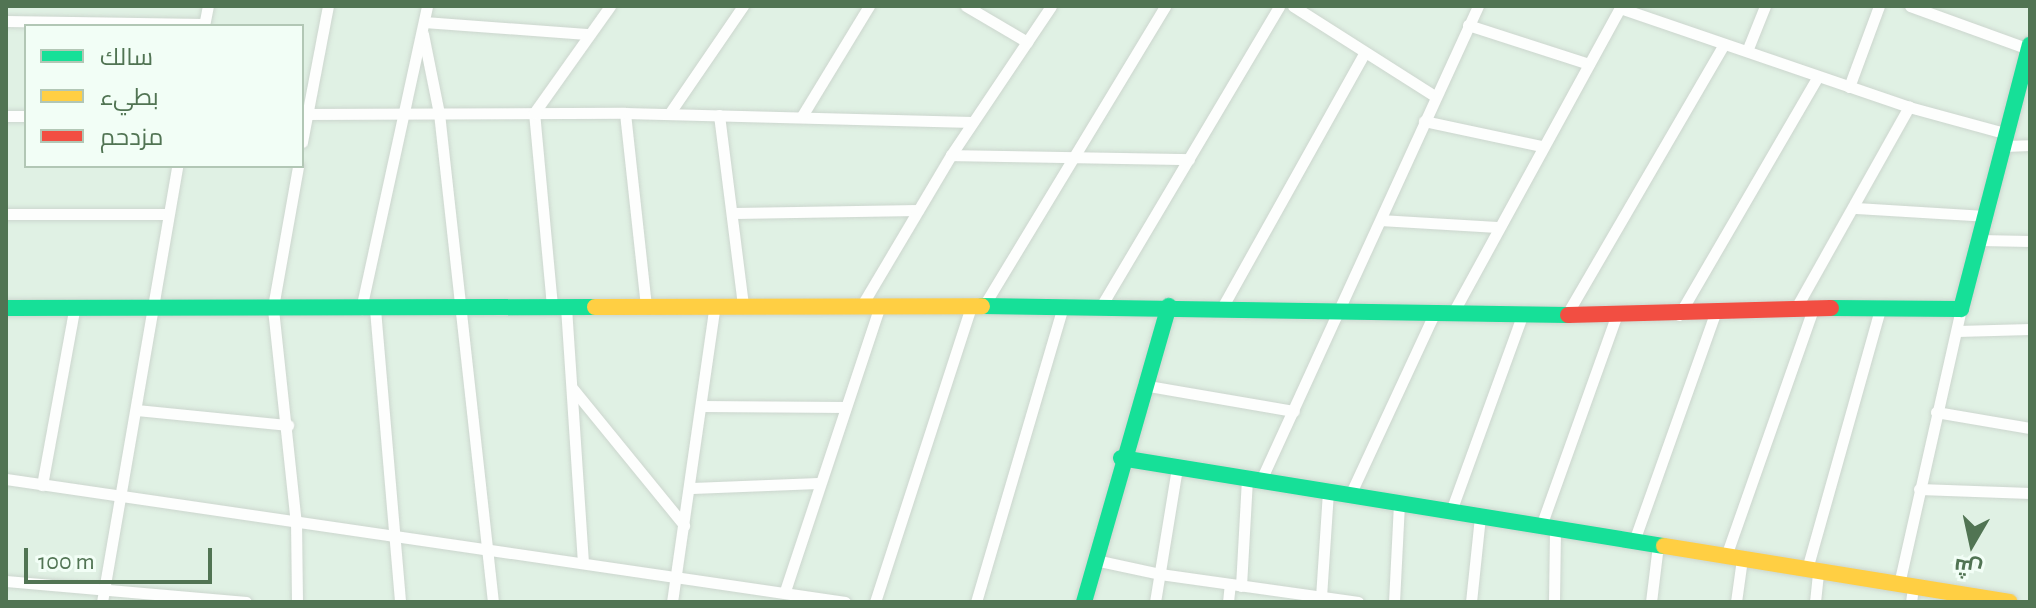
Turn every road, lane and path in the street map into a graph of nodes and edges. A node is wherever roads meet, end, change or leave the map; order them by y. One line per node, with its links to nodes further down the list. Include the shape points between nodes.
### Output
1 (328, 6): 35 (street)
2 (427, 6): 19 (street)
3 (610, 6): 20 (street)
4 (743, 6): 36 (street)
5 (869, 6): 38 (street)
6 (966, 6): 21 (street)
7 (1051, 6): 21 (street)
8 (1165, 6): 45 (street)
9 (1279, 6): 46 (street)
10 (1293, 6): 25 (street)
11 (1765, 6): 24 (street)
12 (1879, 6): 28 (street)
13 (1910, 6): 23 (street)
14 (1476, 7): 18 (street)
15 (1620, 7): 22 (street); 26 (street)
16 (6, 21): 17 (street)
17 (154, 24)
18 (1468, 25): 26 (street); 29 (street)
19 (423, 28): 20 (street); 31 (street); 32 (street)
20 (587, 34): 33 (street)
21 (1027, 42): 40 (street)
22 (1724, 44): 24 (street); 84 (street)
23 (2030, 47): 41 (street)
24 (1747, 51): 27 (street)
25 (1364, 54): 29 (street); 69 (street)
26 (1589, 64): 43 (street)
27 (1818, 76): 28 (street); 85 (street)
28 (1849, 87): 30 (street)
29 (1435, 96): 39 (street)
30 (1909, 107): 41 (street); 49 (street)
31 (400, 112): 32 (street); 35 (street); 76 (street)
32 (439, 113): 33 (street); 63 (street)
33 (534, 113): 34 (street); 64 (street)
34 (625, 113): 36 (street); 65 (street)
35 (304, 114)
36 (669, 114): 37 (street)
37 (719, 115): 38 (street); 51 (street)
38 (802, 116): 40 (street)
39 (1424, 121): 43 (street); 55 (street)
40 (972, 122): 44 (street)
41 (2007, 140): 42 (street); 54 (street)
42 (2030, 145)
43 (1542, 146): 56 (street)
44 (951, 155): 45 (street); 50 (street)
45 (1070, 158): 46 (street); 67 (street)
46 (1189, 159): 73 (street)
47 (177, 168): 53 (street)
48 (298, 168): 70 (street)
49 (1856, 208): 54 (street); 75 (street)
50 (918, 210): 51 (street); 60 (street)
51 (734, 213): 66 (street)
52 (6, 214): 53 (street)
53 (168, 214): 72 (street)
54 (1985, 216): 57 (street)
55 (1381, 220): 56 (street); 74 (street)
56 (1496, 227): 80 (street)
57 (1979, 240): 58 (street); 78 (street)
58 (2030, 241)
59 (715, 305): 65 (street); 66 (street); 91 (street)
60 (862, 305): 61 (street); 66 (street)
61 (880, 305): 67 (street); 92 (street)
62 (75, 306): 71 (street); 72 (street); 103 (street)
63 (459, 306): 64 (street); 76 (street); 119 (street)
64 (559, 306): 65 (street); 90 (street)
65 (646, 306)
66 (743, 306)
67 (977, 306): 77 (street); 140 (street)
68 (1169, 306): 69 (street); 73 (street); 89 (street)
69 (1223, 306): 74 (street)
70 (273, 307): 72 (street); 76 (street); 96 (street)
71 (6, 308)
72 (150, 308): 93 (street)
73 (1100, 308): 77 (street)
74 (1342, 308): 81 (street); 94 (street)
75 (1804, 308): 79 (street); 83 (street); 120 (street)
76 (368, 309): 116 (street)
77 (1062, 309): 141 (street)
78 (1961, 309): 79 (street); 88 (street)
79 (1880, 310): 123 (street)
80 (1454, 311): 81 (street); 82 (street)
81 (1435, 312): 108 (street)
82 (1523, 313): 84 (street); 111 (street)
83 (1715, 313): 85 (street); 117 (street)
84 (1567, 314): 86 (street)
85 (1679, 315): 86 (street)
86 (1616, 316): 115 (street)
87 (2030, 329): 88 (street)
88 (1957, 331): 95 (street)
89 (1143, 385): 94 (street); 98 (street)
90 (572, 388): 114 (street); 122 (street)
91 (704, 406): 92 (street); 104 (street)
92 (843, 407): 102 (street)
93 (137, 410): 96 (street); 109 (street)
94 (1294, 411): 101 (street)
95 (1936, 412): 97 (street); 105 (street)
96 (288, 425): 113 (street)
97 (2030, 428)
98 (1121, 458): 99 (street); 121 (street)
99 (1177, 467): 101 (street); 124 (street)
100 (6, 479): 103 (street)
101 (1254, 479): 106 (street); 127 (street)
102 (818, 483): 104 (street); 129 (street)
103 (42, 485): 109 (street)
104 (692, 488): 114 (street)
105 (1919, 489): 107 (street); 130 (street)
106 (1328, 491): 108 (street); 131 (street)
107 (2030, 493)
108 (1350, 495): 110 (street)
109 (121, 496): 113 (street); 128 (street)
110 (1399, 503): 111 (street); 146 (street)
111 (1451, 511): 112 (street)
112 (1480, 516): 115 (street); 147 (street)
113 (296, 524): 116 (street); 135 (street)
114 (684, 525): 125 (street)
115 (1548, 527): 117 (street); 148 (street)
116 (393, 537): 119 (street); 136 (street)
117 (1634, 541): 118 (street)
118 (1658, 545): 120 (street); 149 (street)
119 (486, 551): 122 (street); 137 (street)
120 (1734, 557): 123 (street); 150 (street)
121 (1095, 560): 124 (street); 142 (street)
122 (583, 562): 125 (street)
123 (1813, 570): 130 (street); 151 (street)
124 (1160, 574): 127 (street); 143 (street)
125 (676, 577): 129 (street); 138 (street)
126 (6, 581): 128 (street)
127 (1236, 585): 131 (street); 144 (street)
128 (104, 589): 133 (street); 134 (street)
129 (785, 591): 139 (street)
130 (1908, 591): 132 (street)
131 (1312, 598): 145 (street)
132 (2002, 601)
133 (102, 602)
134 (246, 602)
135 (297, 602)
136 (400, 602)
137 (493, 602)
138 (672, 602)
139 (845, 602)
140 (875, 602)
141 (976, 602)
142 (1084, 602)
143 (1155, 602)
144 (1228, 602)
145 (1358, 602)
146 (1394, 602)
147 (1471, 602)
148 (1554, 602)
149 (1651, 602)
150 (1736, 602)
151 (1815, 602)

